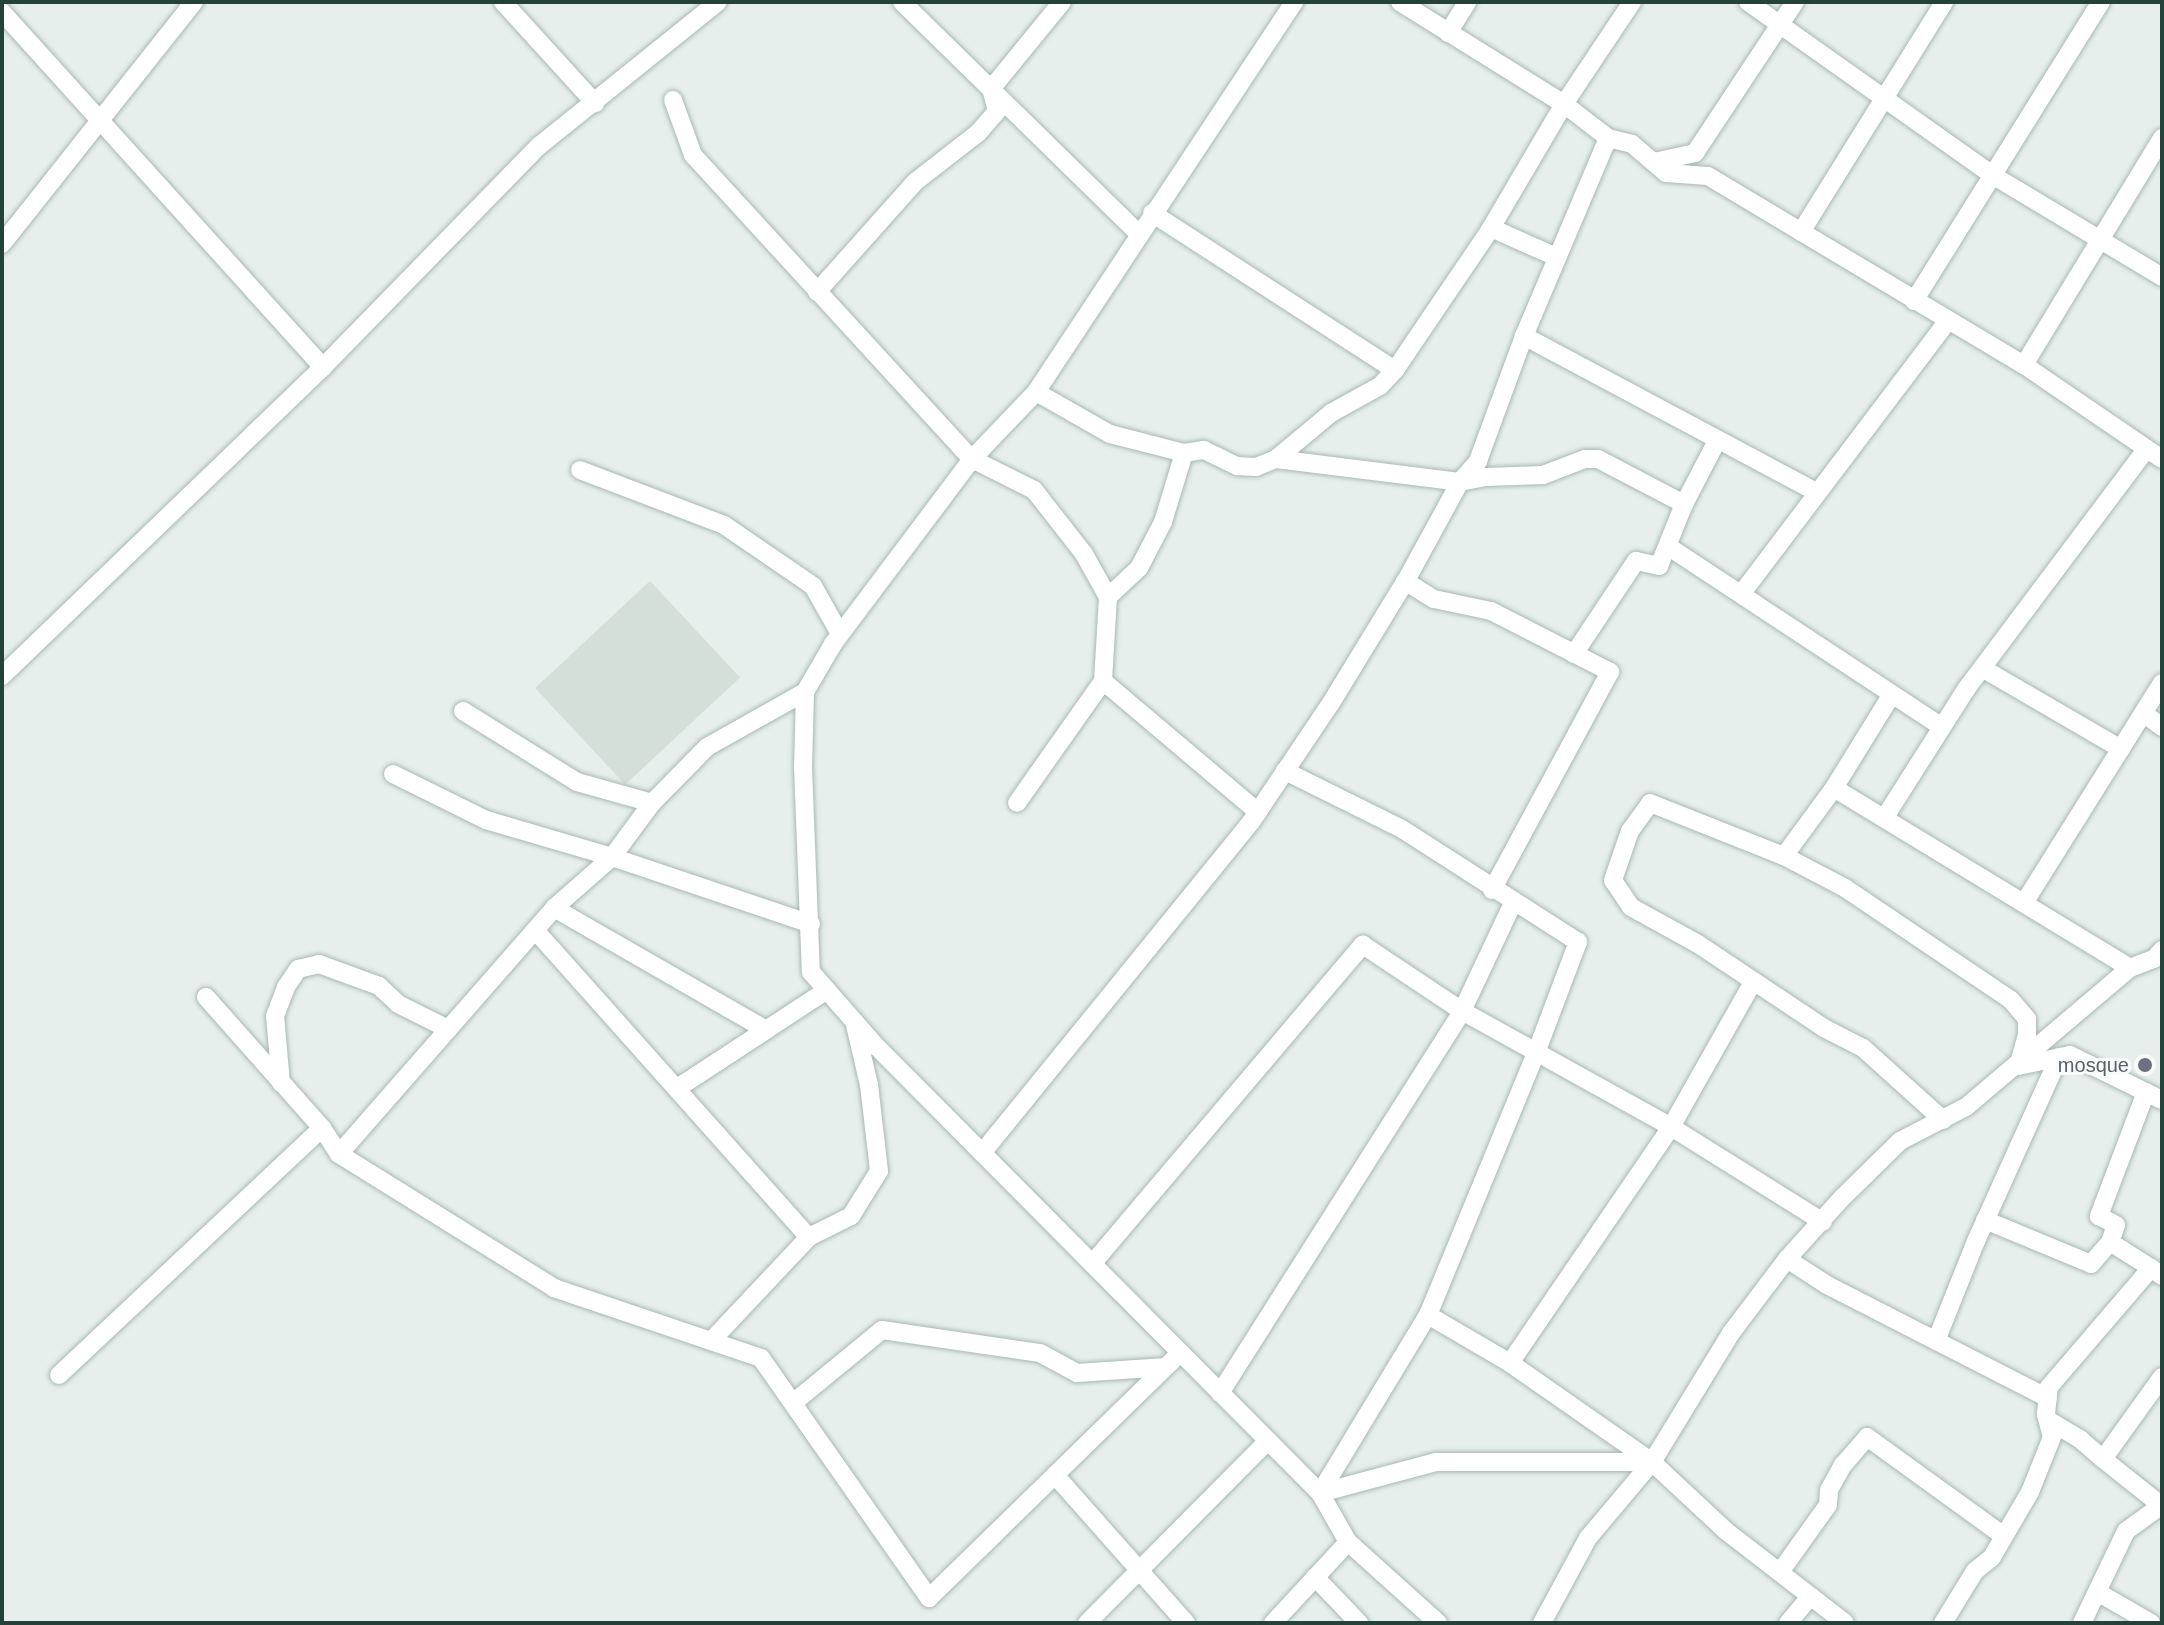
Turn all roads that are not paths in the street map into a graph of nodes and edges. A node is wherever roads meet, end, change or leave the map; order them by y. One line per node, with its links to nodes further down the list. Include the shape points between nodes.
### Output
1 (194, 2): 22 (street)
2 (503, 2): 20 (street)
3 (718, 2): 20 (street)
4 (902, 2): 17 (street)
5 (1062, 2): 17 (street)
6 (1294, 2): 27 (street)
7 (1400, 2): 16 (street)
8 (1467, 2): 16 (street)
9 (1632, 2): 21 (street)
10 (1748, 2): 15 (street)
11 (1795, 2): 15 (street)
12 (1944, 2): 18 (street)
13 (2101, 2): 26 (street)
14 (2, 12): 22 (street)
15 (1782, 24): 18 (street); 25 (street, via 1695,153)
16 (1448, 33): 21 (street)
17 (991, 89): 30 (street); 35 (street, via 997,111 915,182)
18 (1886, 98): 26 (street); 29 (street)
19 (673, 100): 35 (street, via 693,155)
20 (595, 103): 40 (street, via 540,145)
21 (1564, 104): 23 (street); 28 (street)
22 (100, 120): 32 (street); 40 (street)
23 (1608, 138): 25 (street, via 1632,144); 33 (street)
24 (2161, 143): 31 (street)
25 (1654, 162): 29 (street, via 1666,173 1708,176)
26 (1994, 176): 31 (street); 36 (street)
27 (1152, 213): 30 (street); 41 (street)
28 (1491, 228): 33 (street); 41 (street)
29 (1801, 232): 36 (street)
30 (1138, 233): 42 (street)
31 (2101, 239): 34 (street); 39 (street)
32 (2, 244)
33 (1556, 257): 38 (street)
34 (2162, 277)
35 (817, 292): 46 (street)
36 (1914, 301): 37 (street)
37 (1948, 321): 39 (street); 50 (street)
38 (1524, 336): 43 (street); 49 (street, via 1478,461)
39 (2024, 365): 45 (street)
40 (323, 367): 59 (street)
41 (1395, 370): 47 (street)
42 (1036, 392): 44 (street, via 1110,434); 46 (street)
43 (1717, 441): 50 (street); 51 (street)
44 (1184, 453): 47 (street, via 1204,450 1237,466 1256,467); 55 (street, via 1163,522 1139,568)
45 (2154, 454): 58 (street)
46 (972, 459): 55 (street, via 1034,490 1084,554); 56 (street)
47 (1276, 459): 49 (street)
48 (580, 470): 56 (street, via 724,525 813,586)
49 (1460, 482): 51 (street, via 1543,475 1598,459); 53 (street)
50 (1816, 492): 54 (street)
51 (1684, 504): 52 (street)
52 (1669, 547): 54 (street); 57 (street, via 1659,566 1636,561)
53 (1405, 581): 57 (street, via 1434,599 1491,611); 69 (street)
54 (1742, 593): 63 (street)
55 (1108, 597): 60 (street)
56 (840, 634): 62 (street)
57 (1574, 654): 78 (street, via 1610,672)
58 (1982, 668): 66 (street); 68 (street)
59 (2, 676)
60 (1103, 681): 73 (street); 74 (street)
61 (2162, 683): 65 (street)
62 (805, 692): 72 (street, via 707,747); 82 (street)
63 (1892, 694): 66 (street); 71 (street)
64 (463, 711): 72 (street, via 577,782)
65 (2143, 713): 67 (street); 68 (street)
66 (1942, 727): 75 (street)
67 (2162, 727)
68 (2121, 749): 80 (street)
69 (1285, 771): 74 (street); 78 (street, via 1402,829)
70 (393, 774): 77 (street, via 486,820)
71 (1834, 788): 75 (street); 76 (street)
72 (652, 803): 77 (street)
73 (1017, 803)
74 (1258, 812): 101 (street)
75 (1885, 817): 80 (street)
76 (1784, 856): 86 (street, via 1650,803 1630,831 1613,880 1631,907); 94 (street, via 1845,888 2011,1000 2027,1019)
77 (612, 857): 81 (street); 82 (street)
78 (1492, 890): 79 (street)
79 (1513, 903): 89 (street); 92 (street, via 1578,942)
80 (2024, 903): 85 (street)
81 (554, 908): 83 (street); 96 (street, via 766,1030)
82 (811, 924): 87 (street, via 811,972)
83 (535, 930): 91 (street); 96 (street)
84 (2162, 950): 85 (street)
85 (2130, 968): 94 (street)
86 (1753, 982): 98 (street, via 1863,1048); 99 (street)
87 (827, 990): 90 (street); 96 (street)
88 (206, 997): 95 (street)
89 (1462, 1011): 92 (street); 108 (street, via 1363,945); 118 (street)
90 (855, 1022): 101 (street); 105 (street, via 879,1171 851,1216)
91 (448, 1029): 95 (street, via 398,1004 379,986 319,964 298,969 275,1016); 102 (street)
92 (1536, 1053): 99 (street); 110 (street)
93 (2059, 1057): 94 (street); 97 (street, via 2070,1055); 103 (street)
94 (2018, 1066): 98 (street)
95 (281, 1083): 100 (street)
96 (679, 1087): 105 (street)
97 (2154, 1096): 106 (street, via 2099,1216 2116,1225)
98 (1943, 1120): 104 (street, via 1900,1141)
99 (1671, 1127): 104 (street); 114 (street)
100 (322, 1128): 102 (street); 116 (street)
101 (982, 1153): 108 (street)
102 (339, 1154): 111 (street, via 554,1288)
103 (1985, 1220): 106 (street, via 2091,1264); 112 (street)
104 (1823, 1222): 107 (street)
105 (809, 1237): 111 (street)
106 (2110, 1242): 109 (street)
107 (1787, 1259): 112 (street); 124 (street, via 1731,1333)
108 (1092, 1264): 113 (street)
109 (2157, 1272): 119 (street, via 2049,1387)
110 (1428, 1315): 114 (street); 126 (street)
111 (711, 1341): 120 (street, via 761,1358)
112 (1936, 1341): 119 (street)
113 (1180, 1353): 115 (street); 118 (street)
114 (1510, 1363): 124 (street)
115 (1166, 1367): 120 (street, via 1077,1373 1040,1353 882,1330); 125 (street)
116 (59, 1375)
117 (2162, 1377): 123 (street)
118 (1220, 1393): 122 (street)
119 (2048, 1398): 121 (street)
120 (793, 1403): 125 (street, via 929,1598)
121 (2048, 1420): 123 (street); 128 (street, via 2052,1437 2030,1492)
122 (1268, 1441): 126 (street); 130 (street)
123 (2103, 1459): 127 (street)
124 (1652, 1462): 126 (street, via 1436,1462); 131 (street, via 1726,1531); 140 (street, via 1588,1538)
125 (1055, 1475): 130 (street)
126 (1320, 1493): 129 (street)
127 (2162, 1505): 133 (street, via 2126,1531)
128 (2004, 1536): 131 (street, via 1867,1437 1843,1465 1829,1490 1828,1505); 143 (street)
129 (1348, 1542): 132 (street); 139 (street)
130 (1140, 1571): 135 (street); 136 (street)
131 (1780, 1572): 134 (street)
132 (1315, 1577): 137 (street); 138 (street)
133 (2099, 1593): 144 (street); 145 (street)
134 (1811, 1596): 141 (street); 142 (street)
135 (1087, 1623)
136 (1186, 1623)
137 (1273, 1623)
138 (1359, 1623)
139 (1438, 1623)
140 (1542, 1623)
141 (1788, 1623)
142 (1845, 1623)
143 (1943, 1623)
144 (2082, 1623)
145 (2151, 1623)

